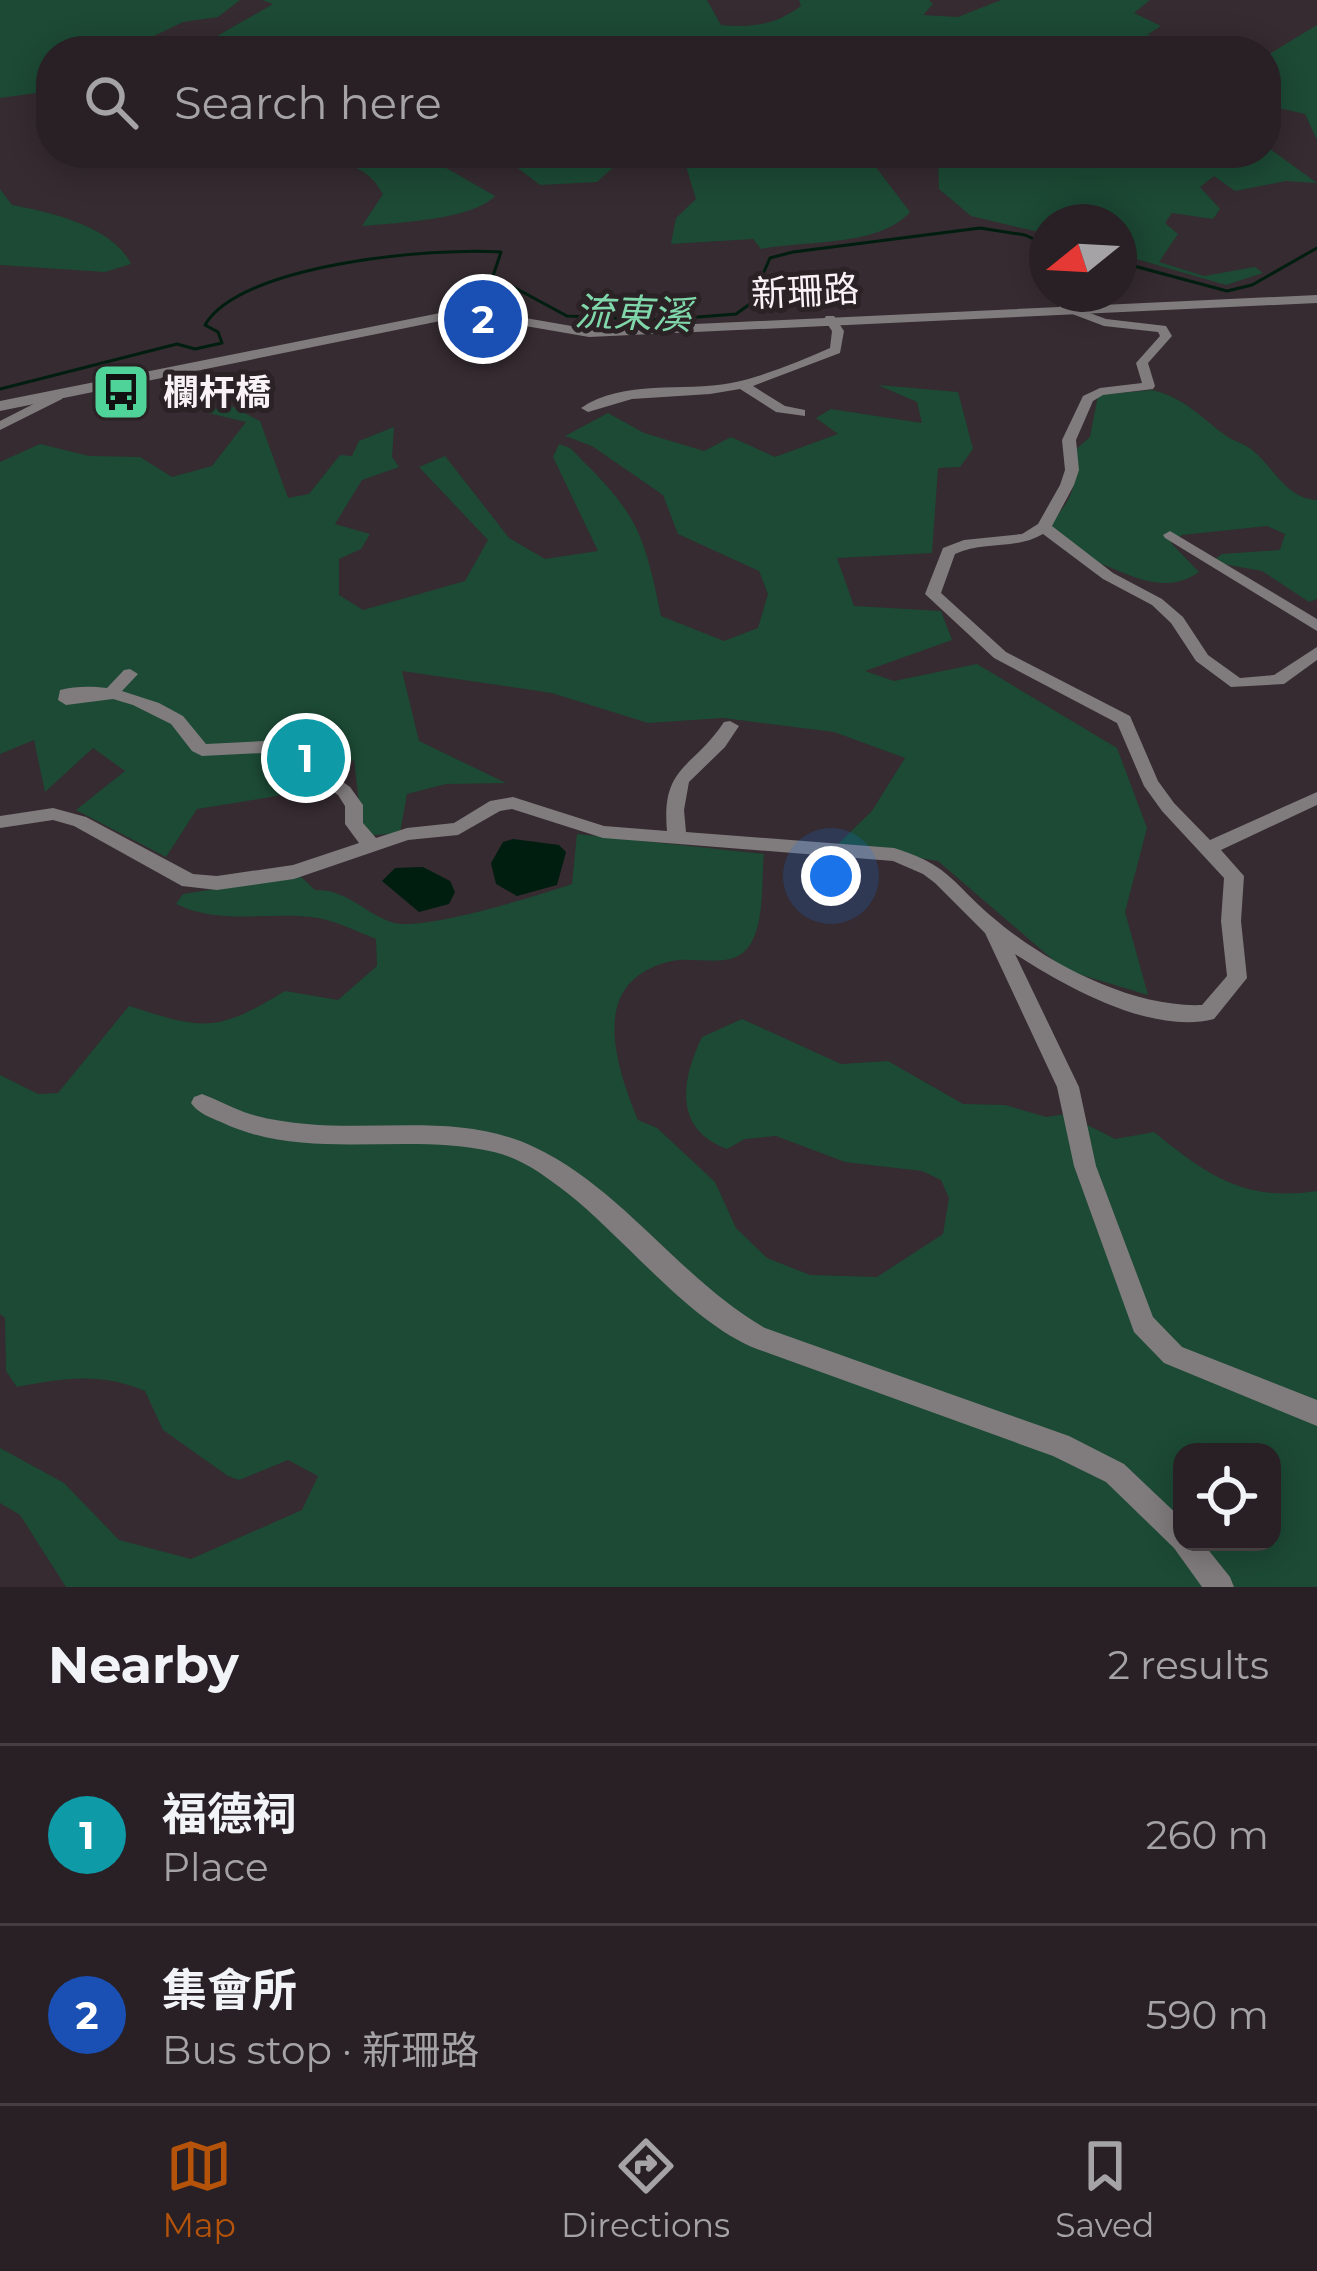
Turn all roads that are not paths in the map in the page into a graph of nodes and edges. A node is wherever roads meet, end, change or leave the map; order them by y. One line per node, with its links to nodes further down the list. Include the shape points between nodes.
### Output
1 (1317, 299): 2 (street, 新珊路)
2 (1137, 305)
3 (1029, 310): 5 (street, 新珊路)
4 (1075, 312): 12 (street, via 1154,326 1166,336 1142,363 1149,386 1088,400 1069,440 1072,470)
5 (830, 319): 6 (street, via 836,350); 7 (street, 新珊路, via 589,333 450,315)
6 (743, 385): 9 (street, via 626,395); 10 (street)
7 (56, 396): 8 (street, 新珊路); 11 (street)
8 (0, 406)
9 (588, 408)
10 (800, 413)
11 (0, 426)
12 (1045, 527): 15 (street, via 1157,602 1202,658 1237,683 1278,680); 22 (street, via 1026,538 949,551 933,594 1000,655 1124,720 1150,782)
13 (1170, 536): 14 (street)
14 (1317, 626)
15 (1317, 652)
16 (130, 674): 21 (street, via 109,695 180,722 202,750 264,747 298,759 344,791 355,805 354,824)
17 (730, 726): 20 (street, via 671,797)
18 (1317, 798): 22 (street)
19 (0, 822): 21 (street, via 53,814 80,821 189,881 217,884 294,872)
20 (677, 835): 21 (street, via 603,832 513,803 458,830); 23 (street, via 915,861 958,888)
21 (372, 846)
22 (1209, 848): 23 (street, via 1234,876 1237,978 1207,1013 1154,1012)
23 (992, 929): 25 (street, via 1068,1088 1085,1166 1143,1324 1173,1354)
24 (202, 1103): 26 (street, via 252,1128 497,1142 544,1161 742,1328 1060,1445 1115,1473)
25 (1317, 1413)
26 (1173, 1529)
27 (1192, 1551): 28 (street)
28 (1220, 1587)

